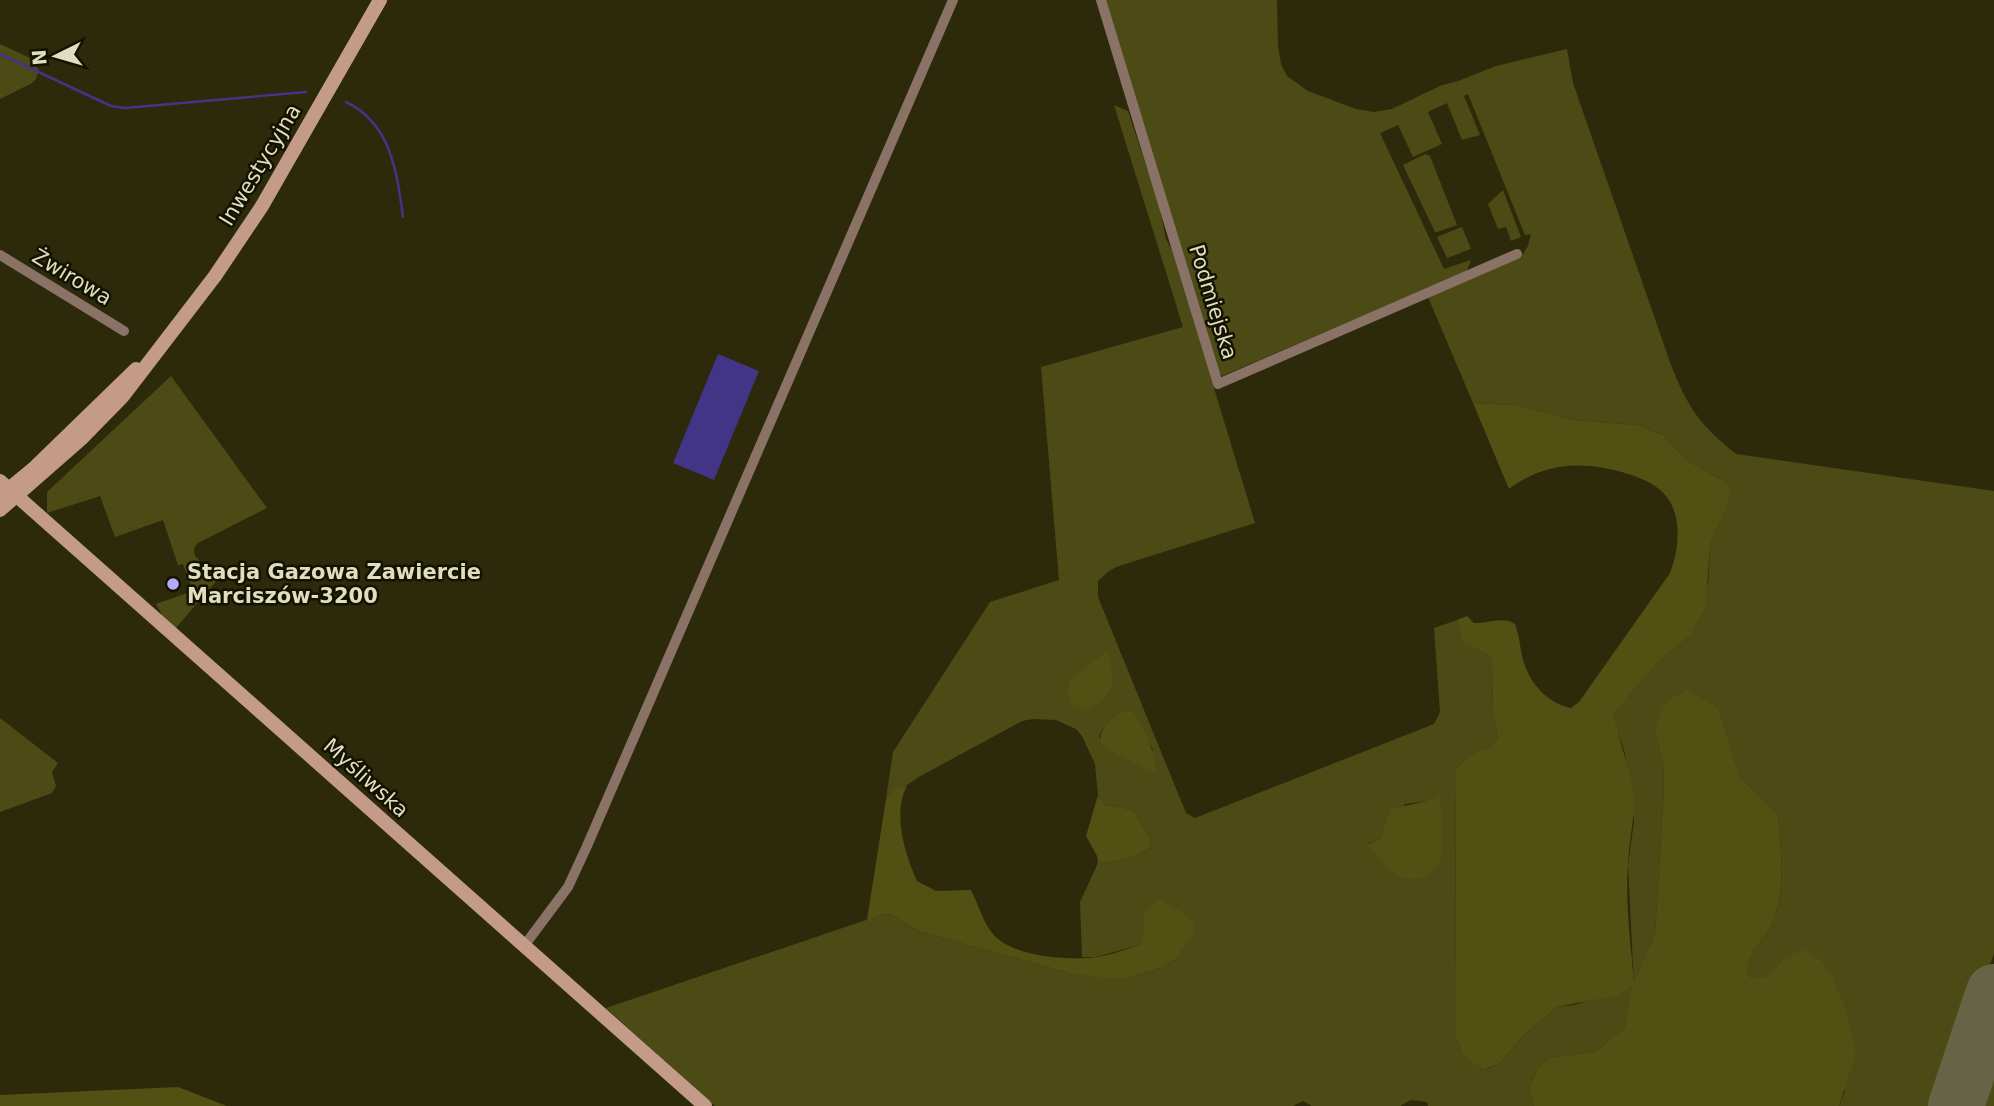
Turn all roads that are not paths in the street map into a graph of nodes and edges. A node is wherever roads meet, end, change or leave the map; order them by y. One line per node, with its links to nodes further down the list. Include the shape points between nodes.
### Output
1 (380, 0): 7 (street, Inwestycyjna, via 262,206 215,276 123,396)
2 (953, 0): 9 (street, via 587,846 568,887)
3 (1101, 0): 4 (street, Podmiejska, via 1218,384)
4 (1517, 254)
5 (0, 256): 6 (street, Żwirowa)
6 (124, 331)
7 (7, 491): 8 (street, Inwestycyjna); 9 (street, Myśliwska)
8 (0, 510)
9 (524, 946): 10 (street, Myśliwska)
10 (705, 1106)

